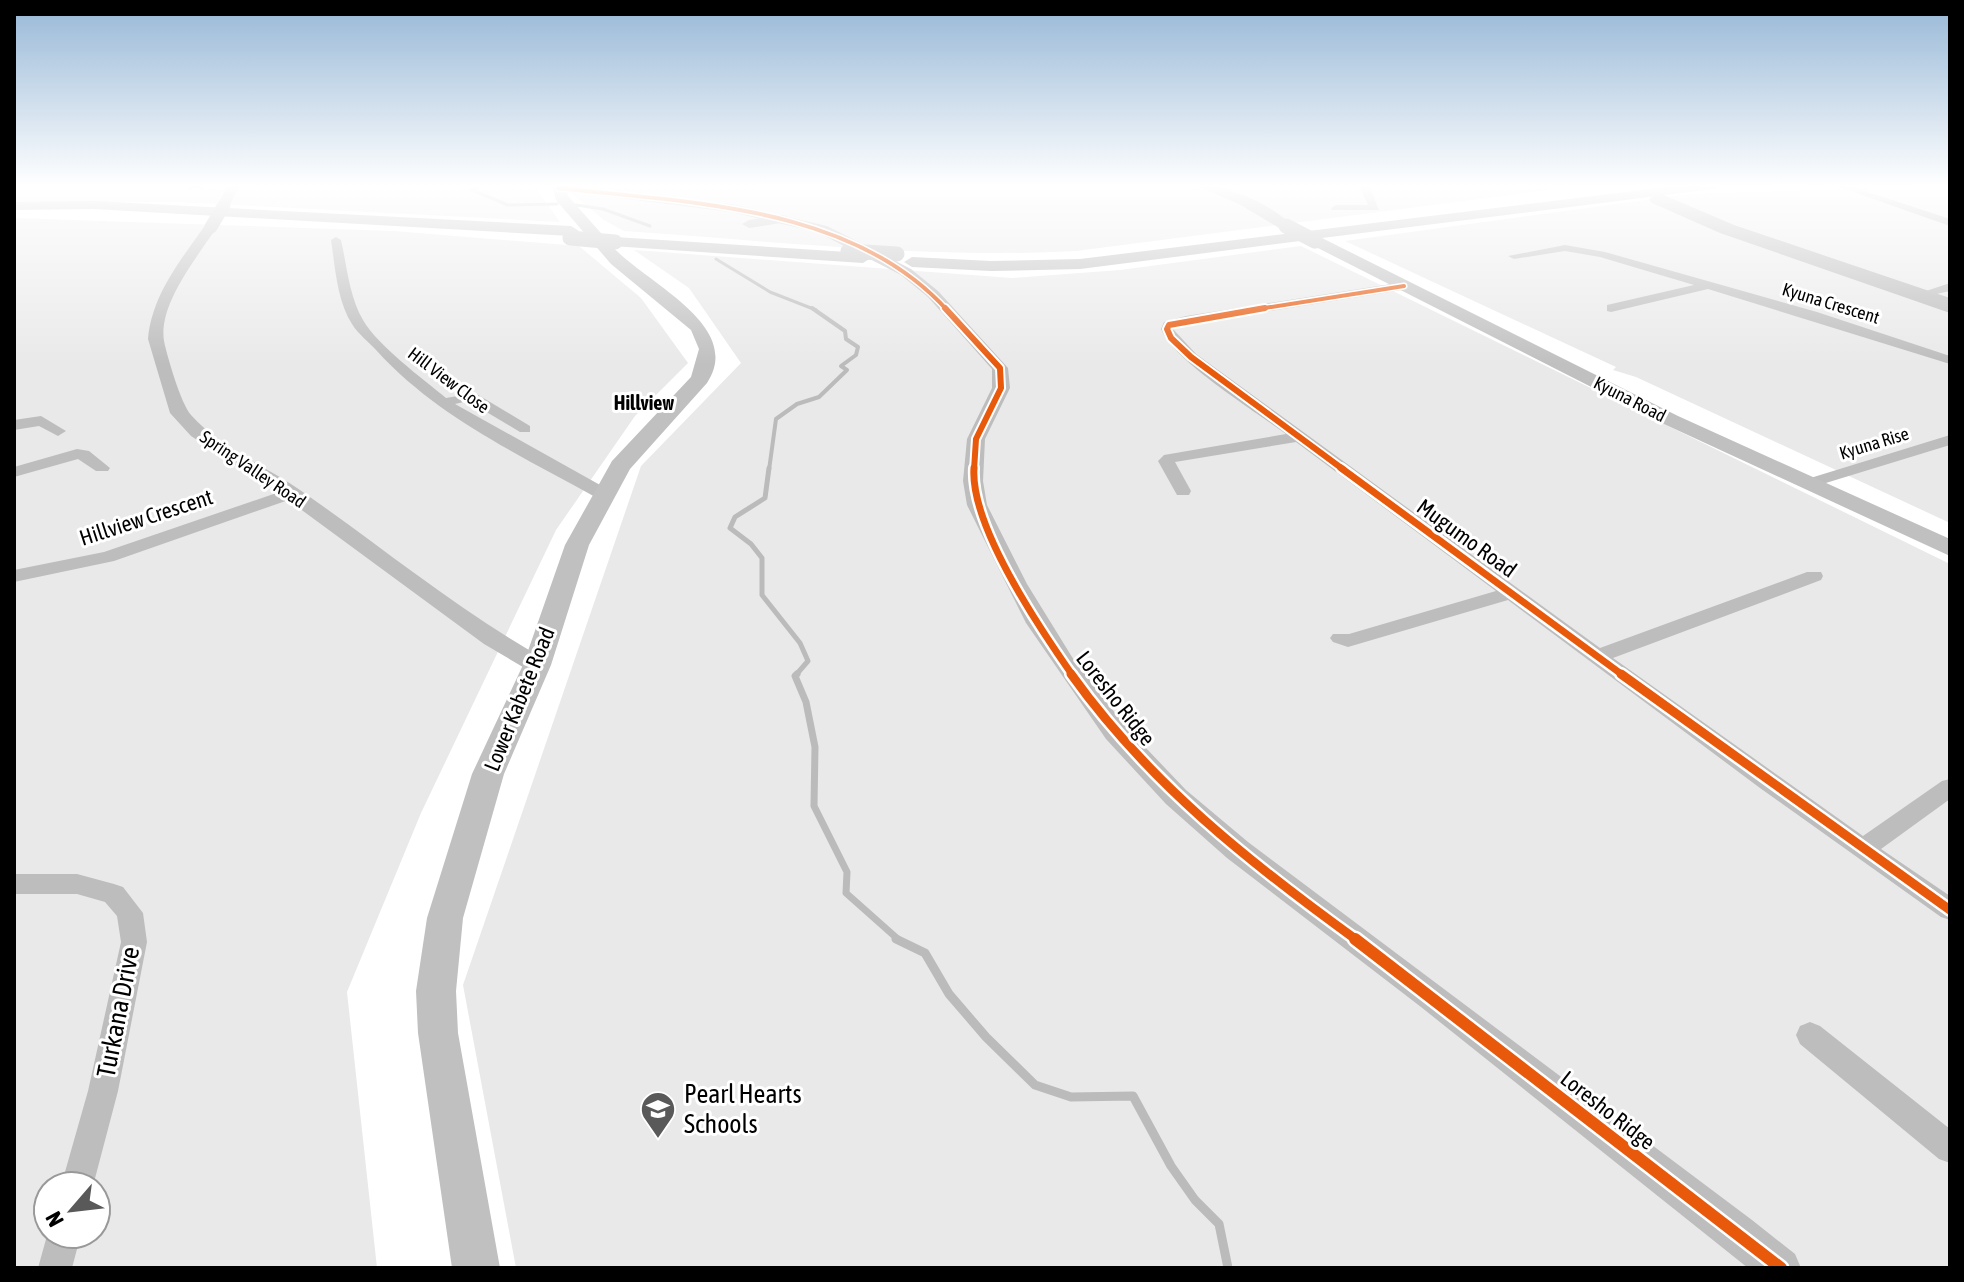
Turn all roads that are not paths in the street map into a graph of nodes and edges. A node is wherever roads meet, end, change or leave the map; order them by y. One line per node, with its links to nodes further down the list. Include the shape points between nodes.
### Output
1 (199, 245): 29 (street, Spring Valley Road, bridge, via 159,314 156,339 179,413 197,432)
2 (337, 245): 19 (street, Hill View Close, via 357,322)
3 (604, 245): 30 (main road, Lower Kabete Road, via 699,328 708,349 700,379 636,446)
4 (710, 245): 10 (main road)
5 (764, 245): 10 (main road)
6 (853, 245): 46 (street, Loresho Ridge, via 906,272 933,294 1000,368 1001,388 976,439 977,505 1052,644 1120,736 1173,794 1248,858)
7 (1169, 245): 12 (main road, via 1070,257)
8 (1234, 245): 12 (main road, via 1080,264 991,266)
9 (1323, 245): 13 (main road, Kyuna Road, bridge)
10 (855, 255): 12 (main road)
11 (1514, 256): 14 (street, Kyuna Crescent, via 1580,249)
12 (904, 258)
13 (1404, 286): 23 (street, Mugumo Road, via 1169,325 1168,334 1191,357); 27 (main road, Kyuna Road)
14 (1706, 286): 17 (street); 18 (street, Kyuna Crescent)
15 (1950, 287): 16 (street)
16 (1932, 291)
17 (1611, 308)
18 (1950, 360)
19 (443, 403): 21 (street, via 470,396); 30 (street, Hill View Close)
20 (14, 425): 22 (street, via 41,421)
21 (525, 429)
22 (58, 431)
23 (1299, 437): 28 (street, via 1170,458 1166,461); 34 (street, Mugumo Road)
24 (1950, 440): 27 (street, Kyuna Rise)
25 (102, 468): 26 (street, via 77,454)
26 (14, 472)
27 (1810, 483): 31 (main road, Kyuna Road)
28 (1183, 491)
29 (291, 493): 32 (street, Hillview Crescent, via 108,557); 37 (street, Spring Valley Road, via 499,644)
30 (603, 494): 37 (main road, Lower Kabete Road, via 564,576)
31 (1950, 548)
32 (14, 576)
33 (1814, 576): 36 (street)
34 (1511, 593): 35 (street, via 1348,641); 36 (street, Mugumo Road)
35 (1340, 638)
36 (1598, 656): 39 (street, Mugumo Road)
37 (537, 665): 45 (main road, Lower Kabete Road, via 488,774 439,951 438,1033)
38 (1950, 787): 39 (street)
39 (1863, 849): 41 (street, Mugumo Road)
40 (14, 884): 44 (street, Turkana Drive, via 77,884 114,894 130,913 134,942)
41 (1950, 910)
42 (1810, 1035): 43 (street)
43 (1950, 1148)
44 (81, 1170)
45 (476, 1268)
46 (1781, 1268)

